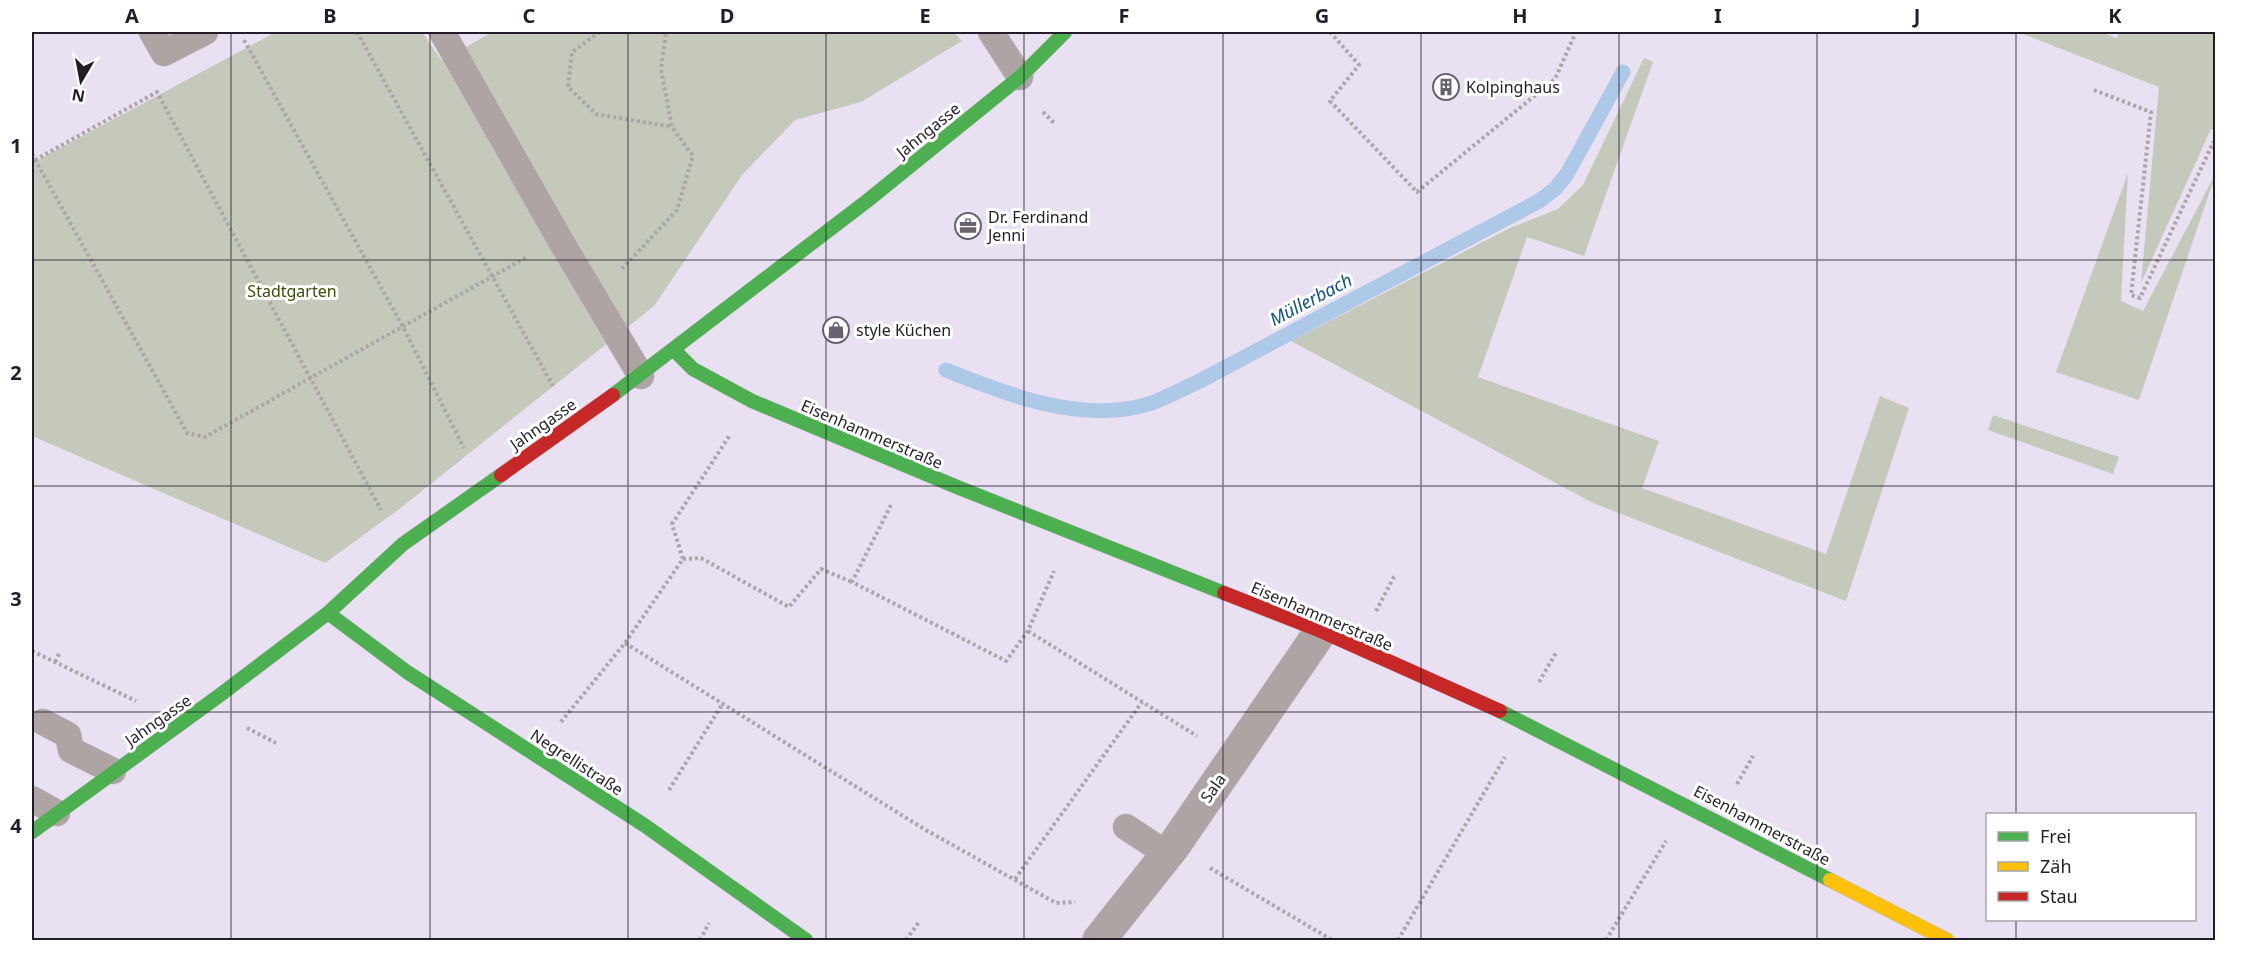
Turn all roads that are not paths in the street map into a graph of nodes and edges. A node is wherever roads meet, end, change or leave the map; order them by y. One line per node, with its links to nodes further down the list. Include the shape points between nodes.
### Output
1 (152, 32): 2 (lane, via 164,53)
2 (205, 32)
3 (442, 32): 8 (lane)
4 (991, 32): 6 (lane)
5 (1065, 32): 6 (street, Jahngasse)
6 (1020, 77): 7 (street, Jahngasse)
7 (674, 351): 8 (street, Jahngasse); 10 (street, Eisenhammerstraße, via 693,369 752,401)
8 (640, 376): 9 (street, Jahngasse, via 403,544)
9 (328, 613): 12 (street, Jahngasse); 18 (street, Negrellistraße, via 407,672 644,825)
10 (1321, 631): 17 (street, Sala); 20 (street, Eisenhammerstraße, via 1521,720)
11 (43, 722): 12 (lane, via 68,735 71,750)
12 (113, 771): 14 (street, Jahngasse)
13 (32, 799): 14 (lane)
14 (57, 813): 16 (street, Jahngasse)
15 (1126, 827): 17 (lane)
16 (32, 832)
17 (1170, 850): 19 (street, Sala)
18 (806, 940)
19 (1099, 940)
20 (1947, 940)

